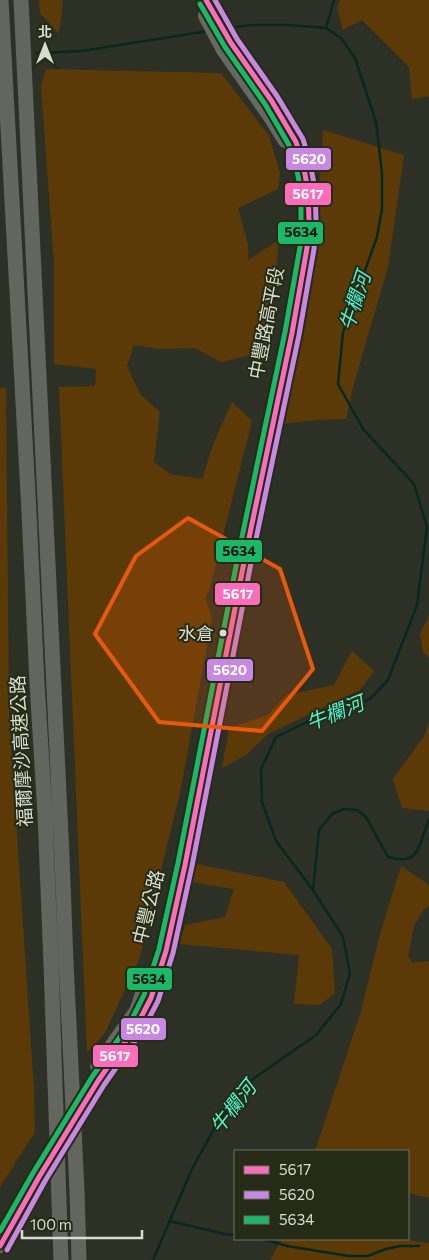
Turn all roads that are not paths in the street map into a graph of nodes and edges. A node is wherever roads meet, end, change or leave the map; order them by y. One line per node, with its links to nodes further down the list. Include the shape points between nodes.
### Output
1 (1, 0): 5 (highway, 福爾摩沙高速公路, via 37,683)
2 (21, 0): 5 (highway, 福爾摩沙高速公路, via 62,856)
3 (200, 1): 4 (main road, 中豐路高平段, via 284,140 304,194 300,250)
4 (241, 558): 6 (main road, 中豐公路, via 217,651 177,867 158,947 136,1011)
5 (59, 963): 9 (highway, 福爾摩沙高速公路, bridge); 10 (highway, 福爾摩沙高速公路, bridge, via 76,1182)
6 (104, 1064): 7 (main road, 中豐公路, via 31,1172); 8 (main road, 中豐公路, via 98,1081)
7 (0, 1228)
8 (0, 1246)
9 (61, 1260)
10 (78, 1260)

